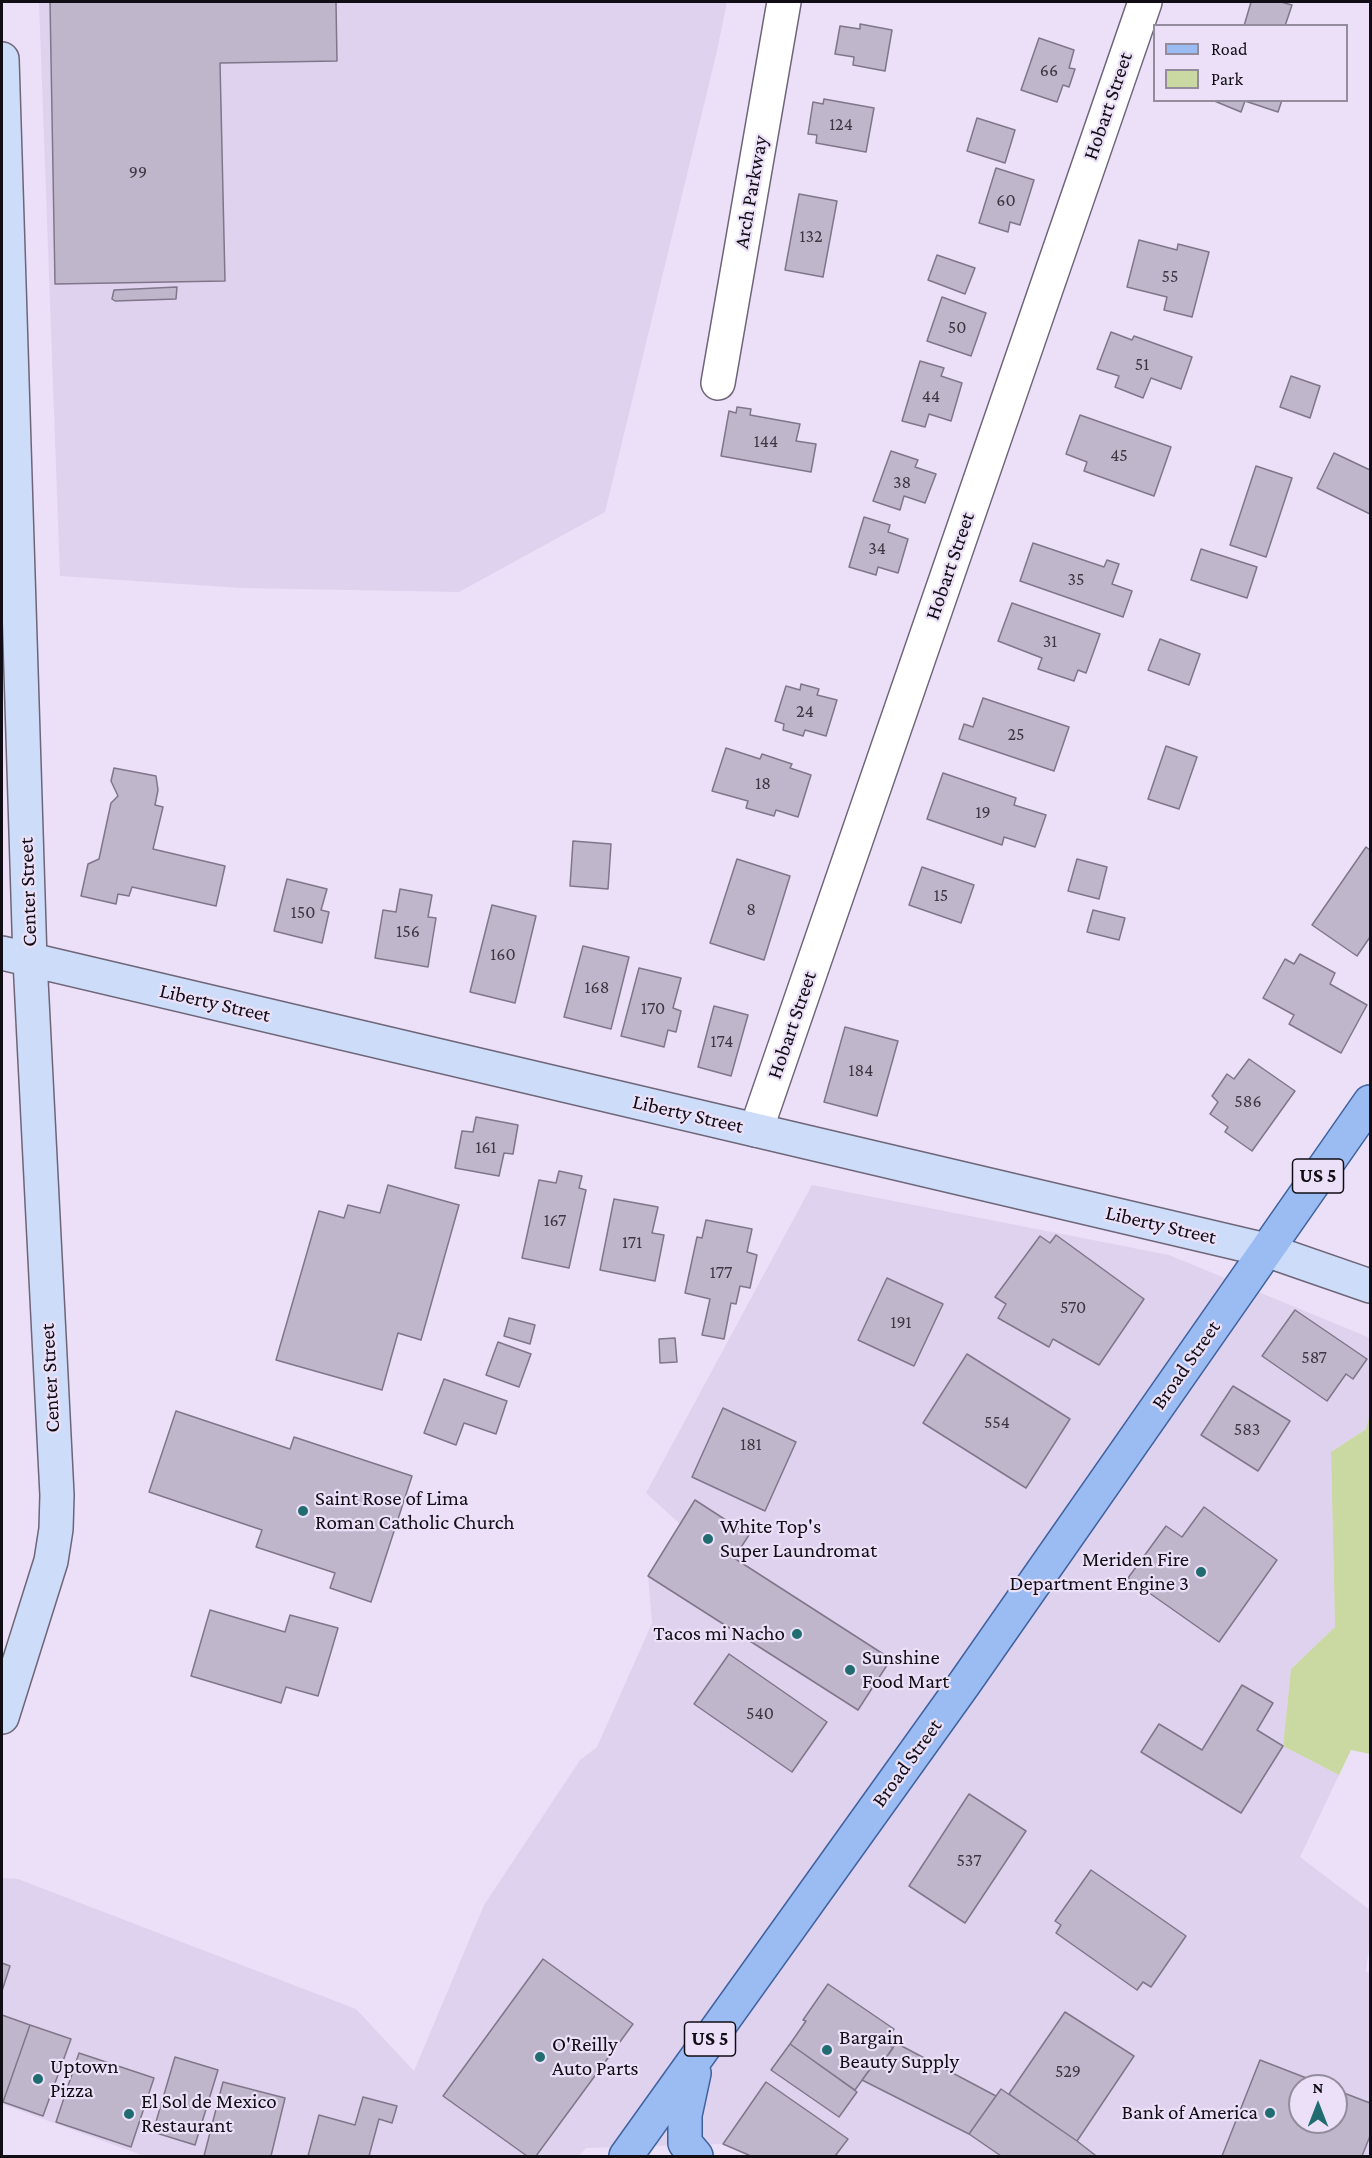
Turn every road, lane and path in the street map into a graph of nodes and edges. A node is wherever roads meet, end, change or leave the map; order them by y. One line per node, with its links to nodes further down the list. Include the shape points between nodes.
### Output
1 (784, 2): 5 (street, Arch Parkway)
2 (1144, 2): 8 (street, Hobart Street)
3 (2, 59): 4 (main road, Center Street)
4 (3, 124): 6 (main road, Center Street)
5 (718, 383)
6 (16, 957): 8 (main road, Liberty Street); 11 (main road, Center Street, via 57,1495 51,1561)
7 (1371, 1102): 9 (main road, Broad Street / US 5)
8 (756, 1130): 9 (main road, Liberty Street)
9 (1266, 1250): 10 (main road, Liberty Street); 12 (main road, Broad Street / US 5)
10 (1371, 1286)
11 (2, 1718)
12 (697, 2058): 13 (main road, Broad Street / US 5); 14 (main road, via 685,2115 685,2143)
13 (626, 2157)
14 (696, 2157)

